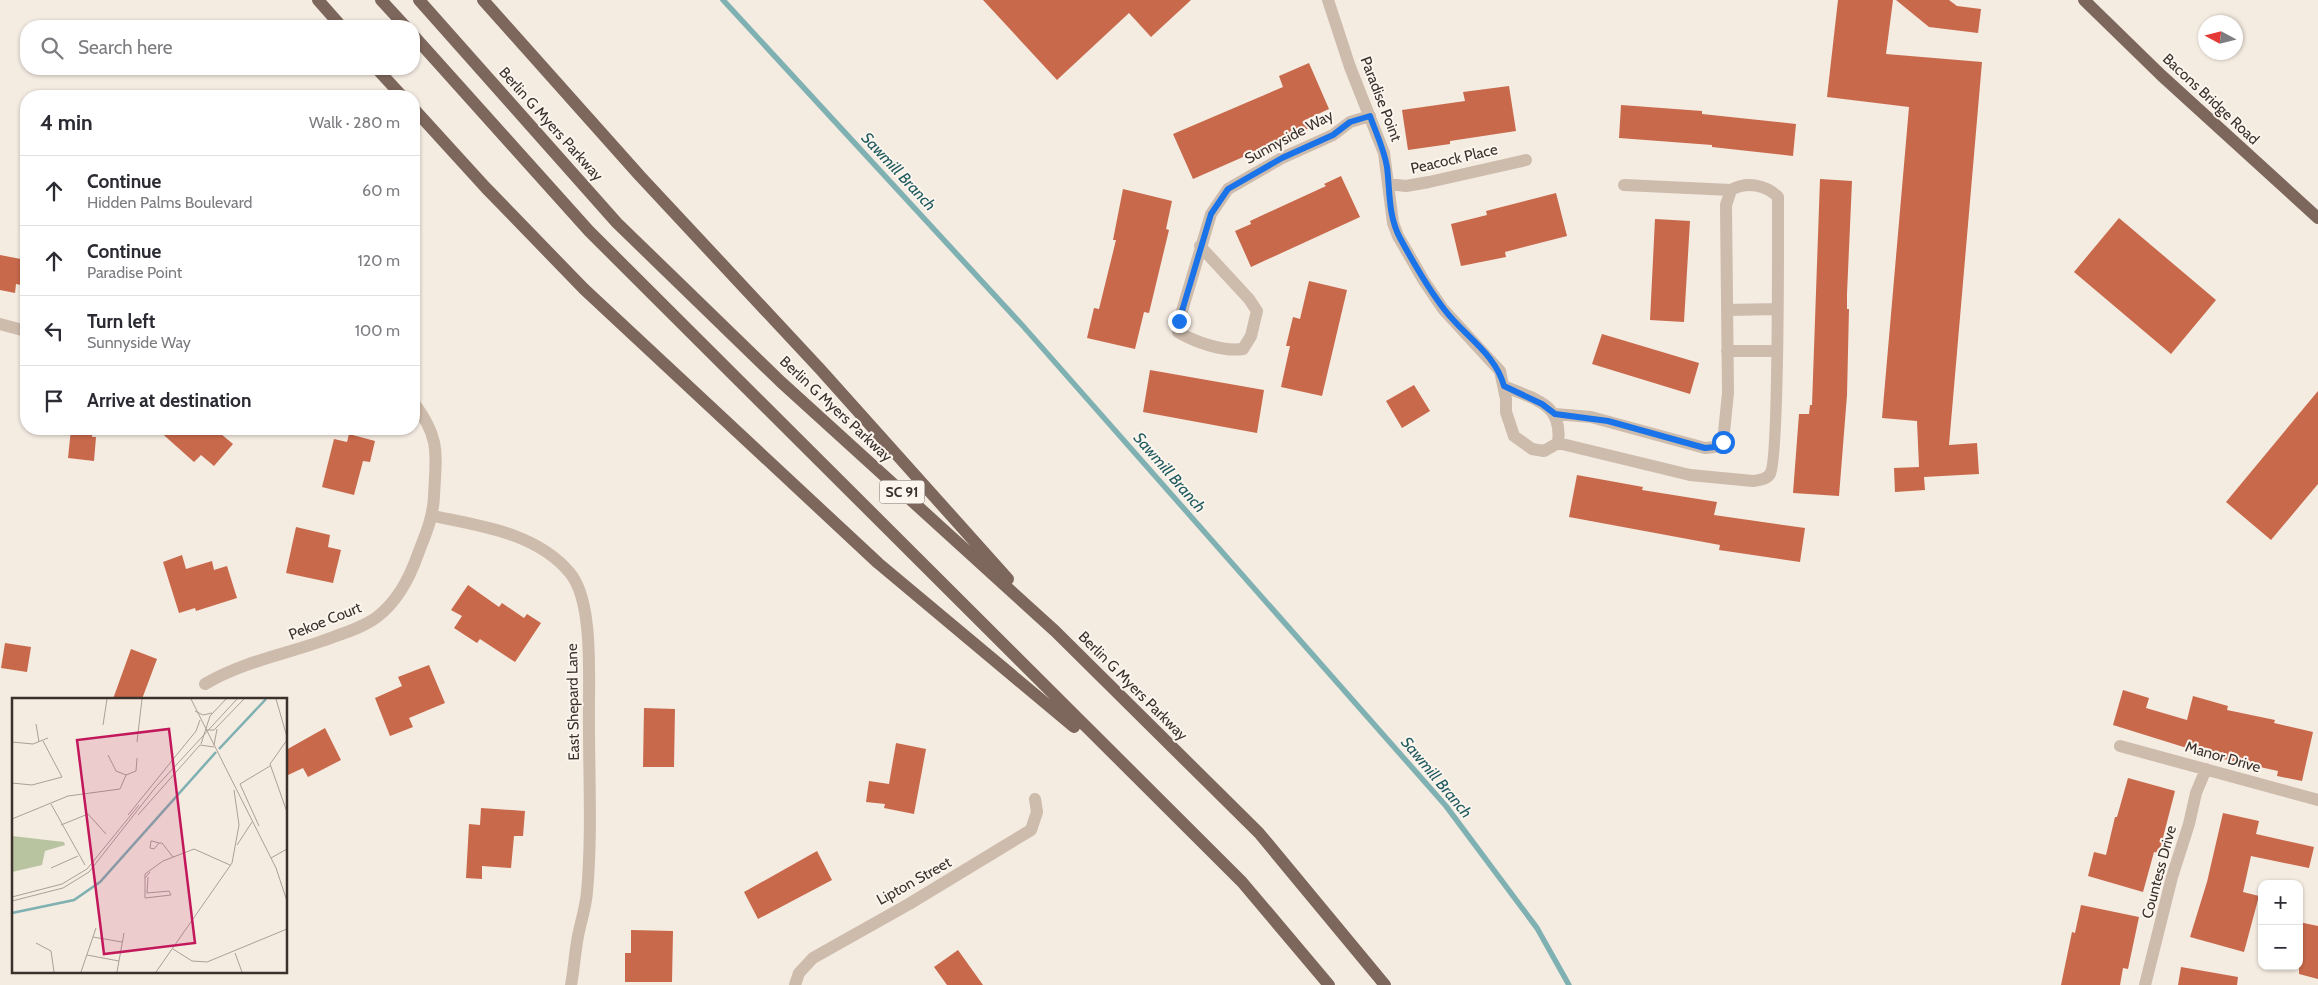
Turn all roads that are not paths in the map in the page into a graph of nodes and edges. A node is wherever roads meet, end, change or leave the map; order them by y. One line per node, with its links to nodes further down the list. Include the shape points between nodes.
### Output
1 (318, 0): 7 (main road)
2 (381, 0): 8 (main road)
3 (419, 0): 31 (main road, Berlin G Myers Parkway / SC 91, via 617,223 781,382)
4 (483, 0): 31 (main road)
5 (1328, 0): 13 (street, Paradise Point)
6 (2084, 0): 18 (main road, Bacons Bridge Road, via 2179,93)
7 (336, 20)
8 (399, 20)
9 (420, 43): 35 (main road, SC 91, via 589,231)
10 (383, 75): 11 (main road)
11 (396, 90)
12 (420, 116): 35 (main road, via 584,289 878,562)
13 (1370, 116): 15 (street, Paradise Point, via 1384,153); 19 (street, Sunnyside Way, via 1350,122 1333,135 1282,158 1228,189 1211,214)
14 (1526, 160): 15 (street, Peacock Place, via 1406,186)
15 (1388, 184): 26 (street, Paradise Point, via 1398,236 1443,309 1500,371)
16 (1624, 185): 17 (street)
17 (1731, 190): 20 (street, via 1739,186 1758,186 1771,190 1778,197); 21 (street, via 1726,205)
18 (2318, 218)
19 (1200, 246): 19 (street, Sunnyside Way, via 1178,332 1187,338 1232,351 1243,349 1251,336 1257,311)
20 (1777, 309): 21 (street); 25 (street)
21 (1727, 310): 24 (street)
22 (0, 324): 23 (street)
23 (20, 329)
24 (1727, 351): 25 (street); 28 (street, via 1726,434 1723,442 1715,447 1705,448 1591,417)
25 (1776, 351): 29 (street, via 1773,466 1771,474 1763,480 1734,481 1690,476)
26 (1504, 386): 28 (street, via 1542,404); 29 (street, Paradise Point, via 1506,412 1514,436 1532,449 1544,451)
27 (420, 412): 30 (street, Pekoe Court, via 431,429 436,446)
28 (1555, 414): 29 (street)
29 (1558, 443)
30 (433, 516): 32 (street, Pekoe Court, via 404,586 378,616 360,627 267,658); 38 (street, East Shepard Lane, via 490,528 534,544 556,557 572,575 582,600 588,638 590,848 587,894)
31 (1055, 631): 41 (main road, Berlin G Myers Parkway / SC 91, via 1258,833)
32 (205, 684)
33 (2120, 746): 34 (street, Manor Drive)
34 (2206, 769): 37 (street, Manor Drive); 42 (street, Countess Drive, via 2196,793)
35 (1139, 781): 40 (main road, SC 91, via 1242,882)
36 (1035, 799): 39 (street, Lipton Street, via 1038,812 1031,830 813,958 799,973)
37 (2318, 800)
38 (571, 985)
39 (795, 985)
40 (1329, 985)
41 (1385, 985)
42 (2145, 985)

